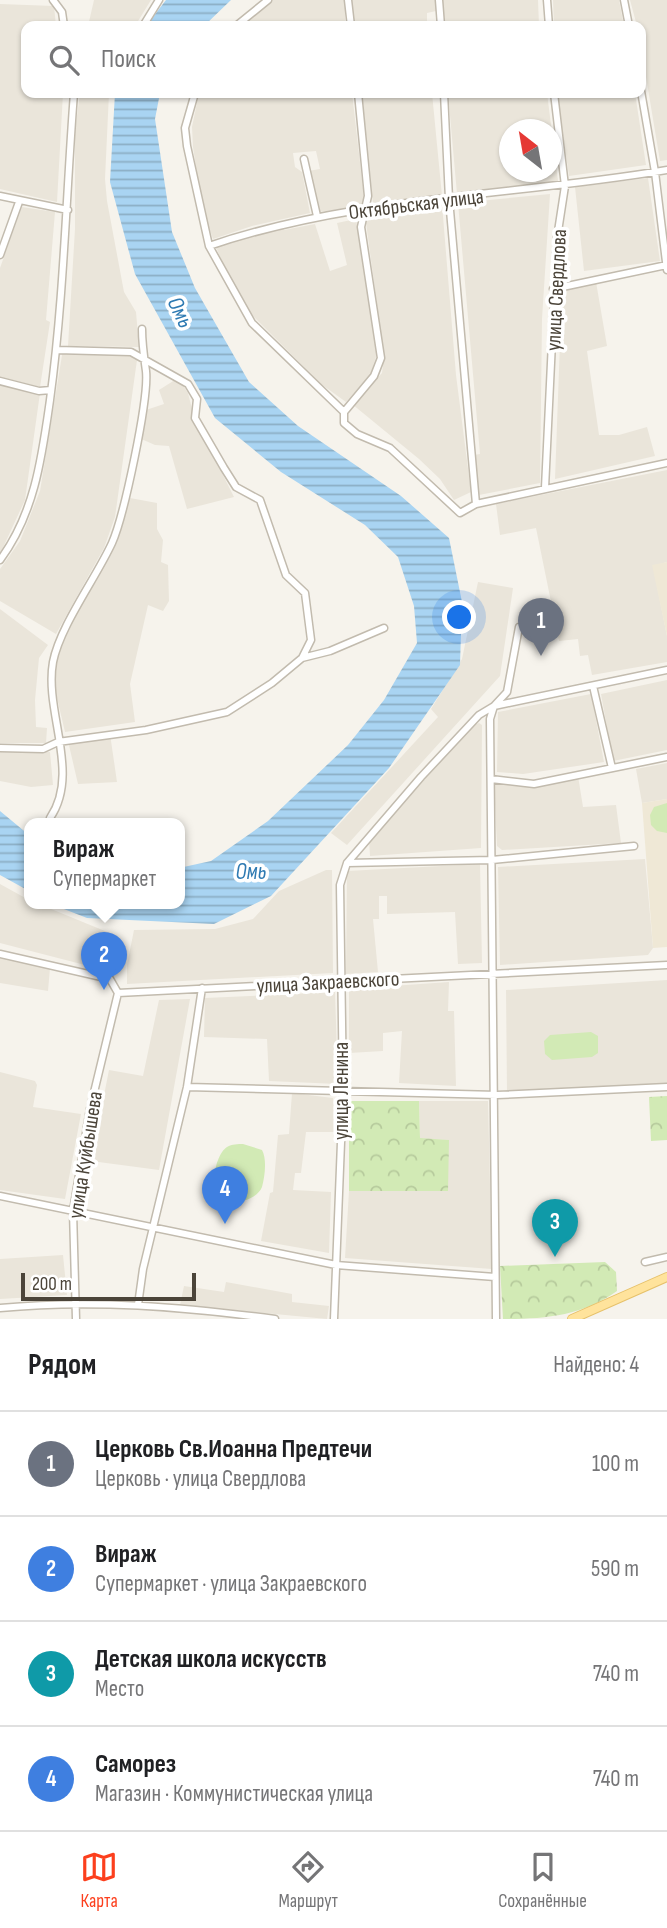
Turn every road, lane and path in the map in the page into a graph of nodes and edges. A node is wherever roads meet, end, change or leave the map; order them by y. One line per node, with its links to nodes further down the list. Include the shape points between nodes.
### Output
1 (53, 0): 8 (street)
2 (159, 0): 9 (street)
3 (268, 0): 10 (street)
4 (348, 0): 11 (street)
5 (439, 0): 12 (street)
6 (547, 0): 13 (street)
7 (624, 0): 14 (street)
8 (63, 21)
9 (146, 21)
10 (242, 21)
11 (350, 21)
12 (441, 21)
13 (549, 21)
14 (628, 21)
15 (74, 98): 28 (street)
16 (194, 98): 31 (street, via 187,146)
17 (358, 98): 29 (street, via 368,197)
18 (444, 98): 26 (street)
19 (555, 98): 24 (street, улица Свердлова)
20 (642, 98): 23 (street)
21 (303, 159): 30 (street)
22 (667, 170): 23 (street, Октябрьская улица)
23 (655, 172): 24 (street, Октябрьская улица); 33 (street)
24 (565, 186): 26 (street, Октябрьская улица); 34 (street, улица Свердлова)
25 (0, 196): 27 (street)
26 (449, 199): 29 (street, Октябрьская улица); 43 (street)
27 (19, 202): 28 (street); 32 (street)
28 (68, 210): 36 (street)
29 (363, 211): 30 (street, Октябрьская улица); 40 (street, via 361,227 381,358 374,376)
30 (317, 216): 31 (street, Октябрьская улица)
31 (209, 246): 40 (street, via 253,323)
32 (0, 255)
33 (667, 267): 34 (street)
34 (553, 289): 42 (street, улица Свердлова)
35 (142, 329): 37 (street)
36 (57, 350): 37 (street, via 131,352); 39 (street)
37 (142, 358): 47 (street, via 188,384 197,399 195,418 224,468 236,487 260,500 286,575 305,593 311,640); 51 (street, via 145,389 121,520 54,659 50,682)
38 (0, 381): 39 (street)
39 (51, 390): 44 (street, via 31,499)
40 (344, 411): 43 (street, via 348,427 390,448 460,513)
41 (667, 463): 42 (street)
42 (545, 488): 43 (street)
43 (476, 504)
44 (0, 560)
45 (519, 627): 50 (street, via 508,692)
46 (384, 628): 47 (street)
47 (302, 658): 51 (street, via 227,712 146,730)
48 (667, 670): 49 (street)
49 (593, 686): 50 (street); 54 (street)
50 (494, 706): 55 (street); 59 (street, via 479,715)
51 (58, 742): 52 (street, via 43,749); 56 (street, via 60,805)
52 (0, 748)
53 (667, 757): 54 (street)
54 (612, 768): 55 (street, via 534,783)
55 (491, 779): 58 (street)
56 (50, 818)
57 (634, 846): 58 (street)
58 (492, 860): 59 (street); 62 (street)
59 (347, 863): 63 (street, улица Ленина, via 340,885)
60 (0, 954): 65 (street, via 110,979)
61 (667, 965): 62 (street, улица Закраевского)
62 (492, 973): 63 (street, улица Закраевского); 69 (street)
63 (340, 982): 64 (street, улица Закраевского); 68 (street, улица Ленина)
64 (202, 988): 65 (street, улица Закраевского); 66 (street)
65 (117, 993): 71 (street, улица Куйбышева, via 90,1109)
66 (187, 1087): 68 (street); 72 (street)
67 (667, 1087): 69 (street)
68 (343, 1092): 69 (street); 75 (street, улица Ленина)
69 (492, 1095): 76 (street)
70 (0, 1196): 71 (street)
71 (73, 1211): 72 (street); 78 (street, улица Куйбышева)
72 (152, 1227): 75 (street); 79 (street)
73 (667, 1257): 74 (street)
74 (645, 1262)
75 (336, 1265): 76 (street); 83 (street, улица Ленина)
76 (495, 1277): 84 (street)
77 (667, 1277): 85 (main road)
78 (74, 1304): 79 (street); 80 (street); 81 (street, улица Куйбышева)
79 (138, 1305): 82 (street)
80 (0, 1308)
81 (76, 1319)
82 (275, 1319)
83 (334, 1319)
84 (496, 1319)
85 (573, 1319)

